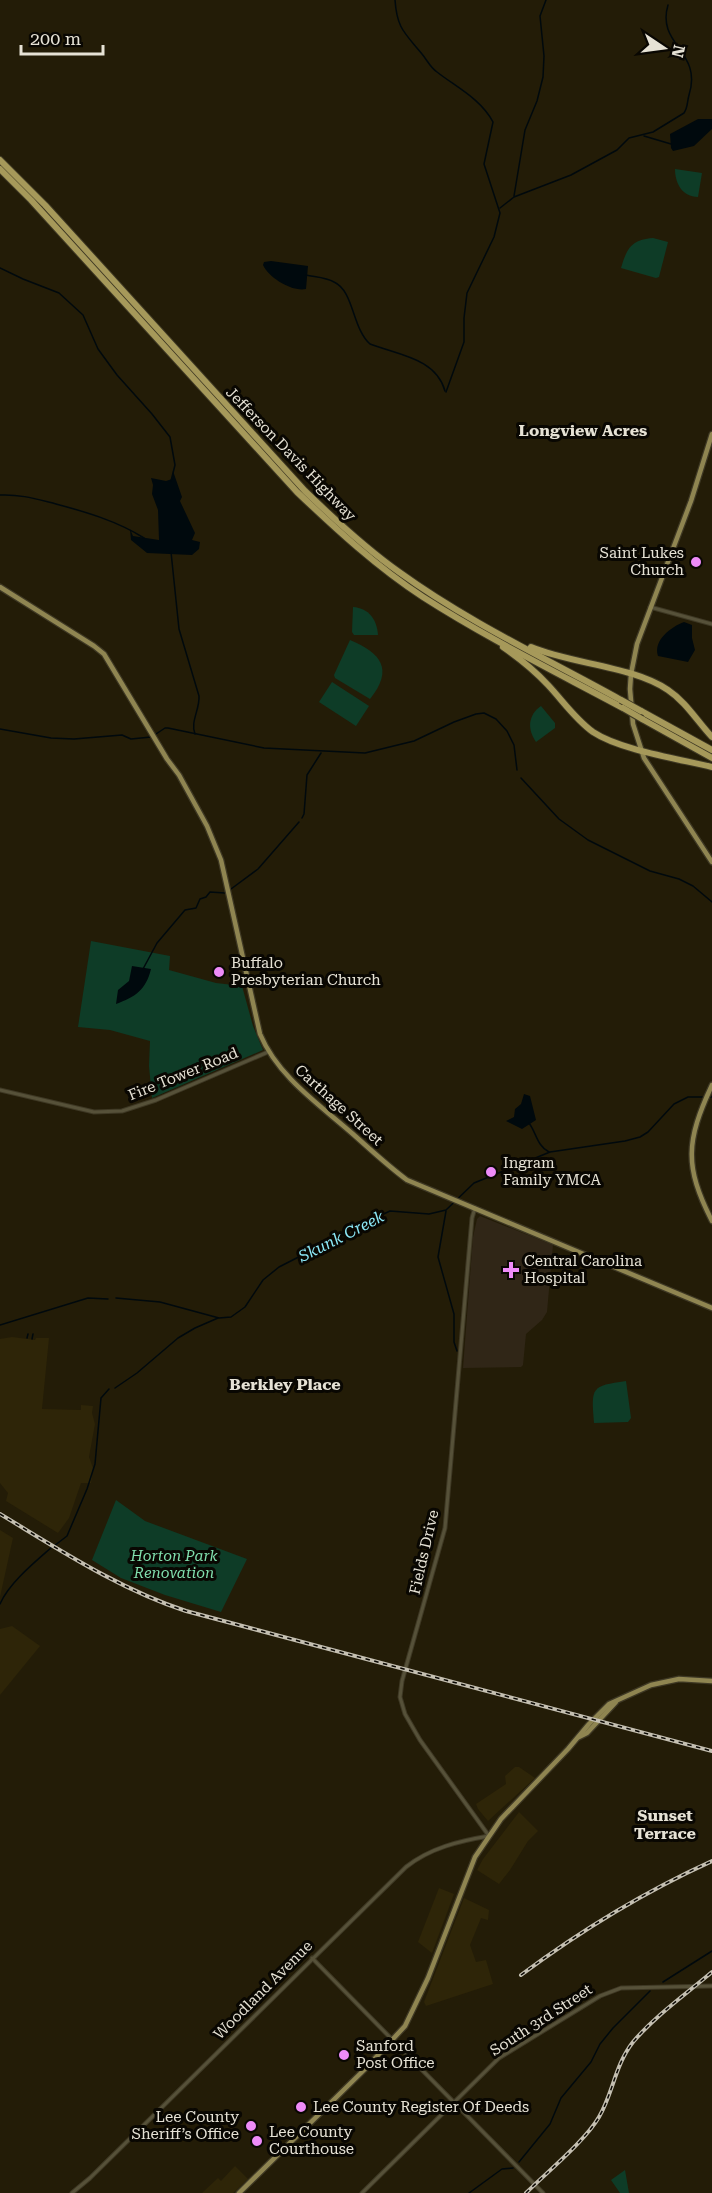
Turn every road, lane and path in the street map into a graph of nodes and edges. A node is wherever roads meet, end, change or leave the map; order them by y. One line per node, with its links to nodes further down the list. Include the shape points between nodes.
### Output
1 (0, 160): 8 (highway, Jefferson Davis Highway, via 305,491 408,579)
2 (0, 169): 7 (highway, Jefferson Davis Highway, via 319,513 385,570)
3 (712, 434): 5 (main road)
4 (0, 588): 16 (main road, Carthage Street, via 104,654 179,775 221,860 256,1022)
5 (650, 607): 6 (street); 9 (main road)
6 (712, 624)
7 (470, 625): 11 (highway, via 527,664 595,733); 13 (highway, Jefferson Davis Highway, bridge)
8 (497, 632): 9 (highway, via 562,658); 12 (highway, Jefferson Davis Highway, bridge)
9 (631, 674): 10 (highway, via 666,688 682,700); 11 (main road, via 631,710)
10 (712, 737)
11 (641, 750): 14 (highway); 15 (main road, via 647,766)
12 (712, 750)
13 (712, 758)
14 (712, 766)
15 (712, 862)
16 (268, 1052): 18 (street, Fire Tower Road, via 122,1111 94,1112); 19 (main road, Carthage Street, via 306,1094 407,1180)
17 (712, 1085): 20 (main road, via 700,1112 690,1156 693,1175)
18 (0, 1090)
19 (475, 1208): 21 (main road, Carthage Street); 23 (street, Fields Drive, via 445,1528 400,1697 420,1740)
20 (712, 1221)
21 (712, 1308)
22 (712, 1681): 23 (main road, via 679,1679 658,1683 609,1704)
23 (489, 1836): 24 (street, Woodland Avenue, via 440,1847 419,1857 394,1876); 26 (main road, via 470,1867 413,2011)
24 (312, 1958): 26 (street); 28 (street, Woodland Avenue)
25 (712, 1986): 27 (street, South 3rd Street, via 628,1988 604,1994 502,2056)
26 (392, 2040): 27 (street); 29 (main road)
27 (453, 2102): 30 (street, South 3rd Street); 31 (street)
28 (72, 2193)
29 (239, 2193)
30 (362, 2193)
31 (543, 2193)

